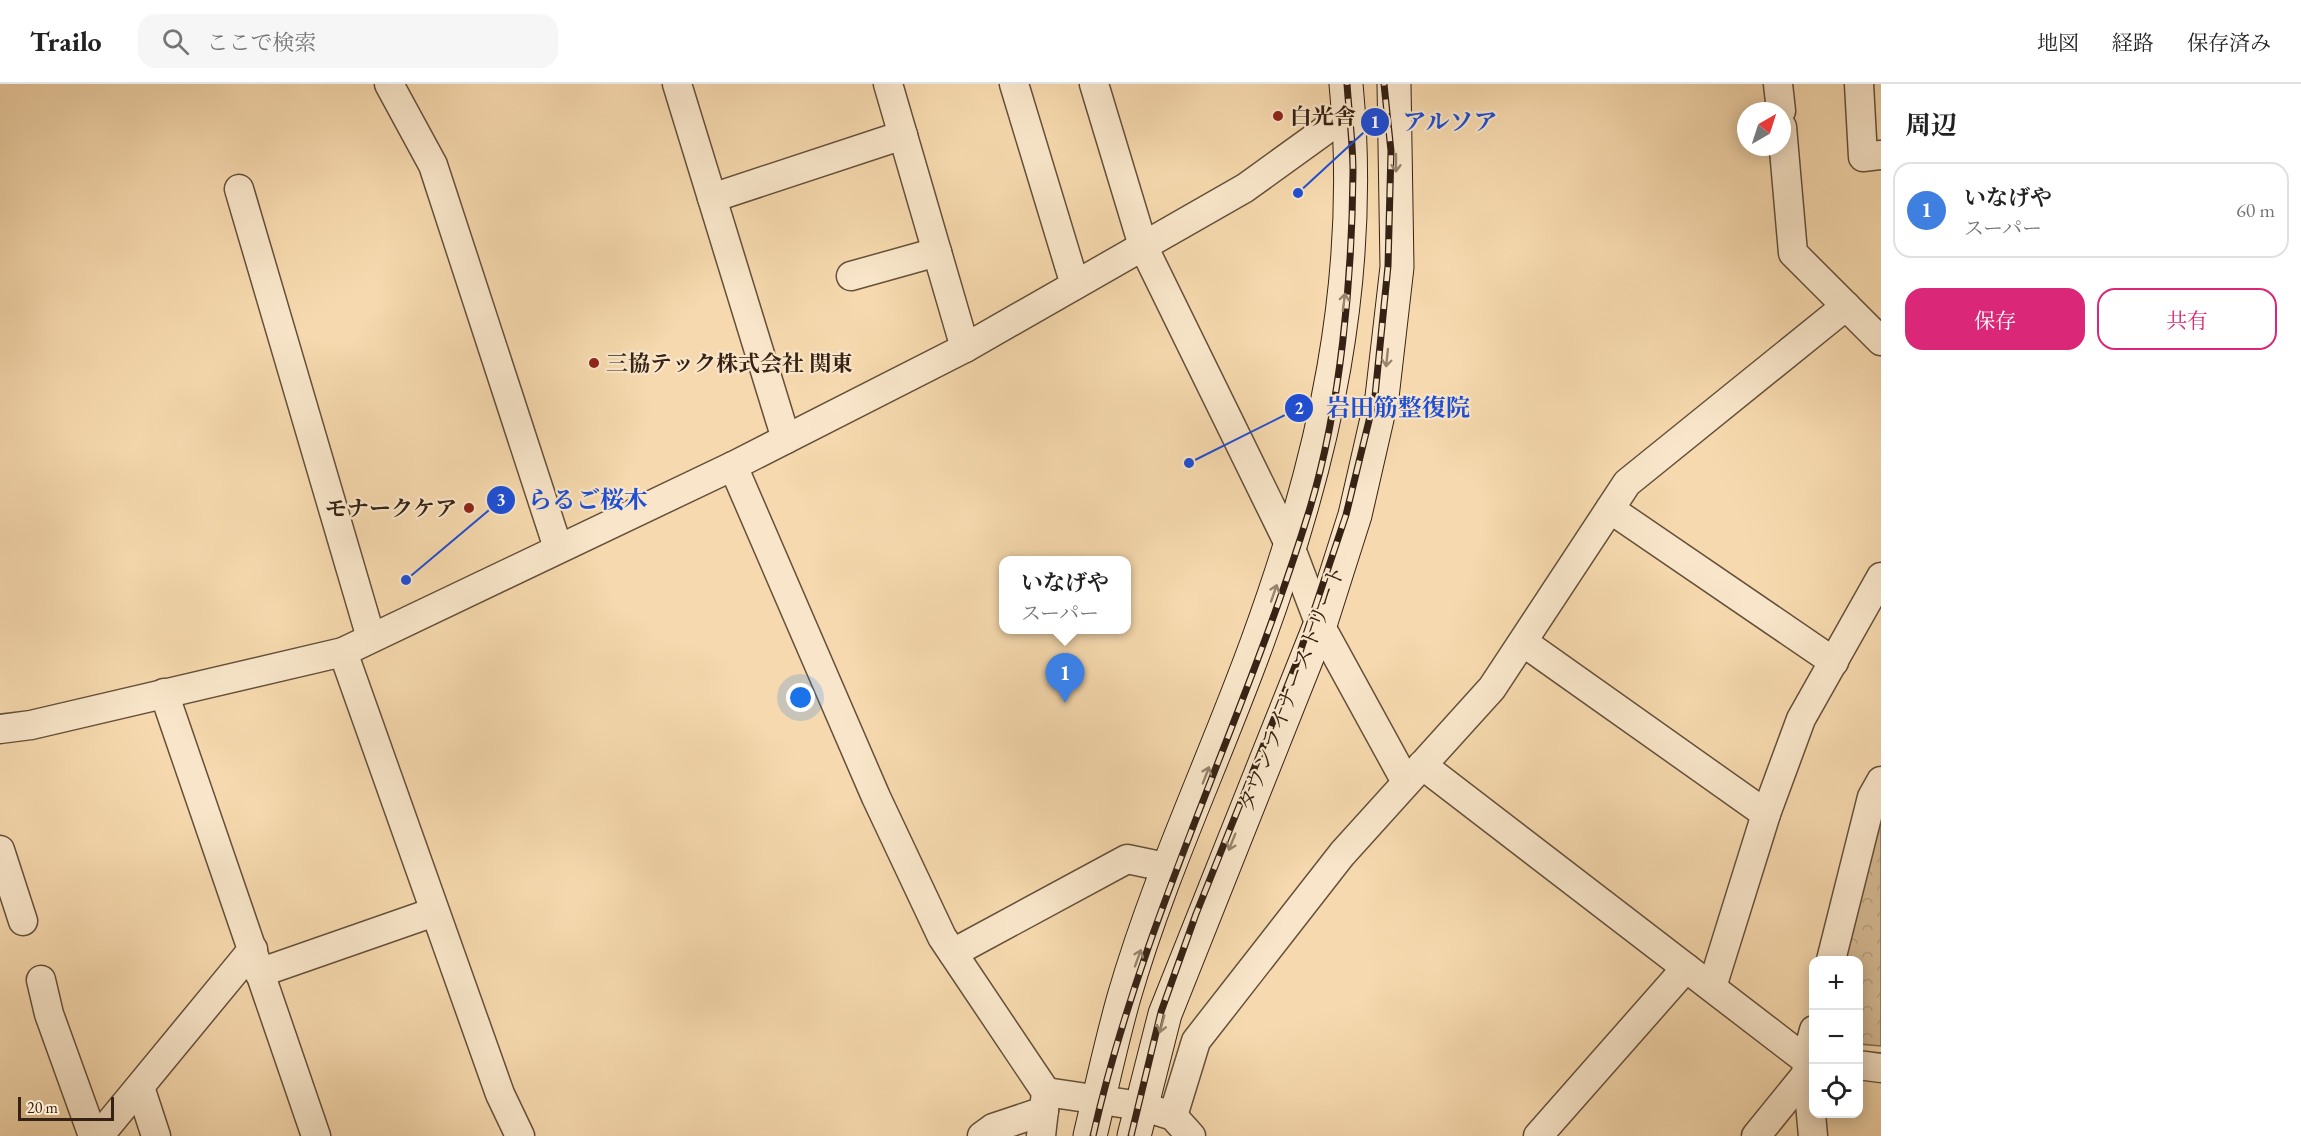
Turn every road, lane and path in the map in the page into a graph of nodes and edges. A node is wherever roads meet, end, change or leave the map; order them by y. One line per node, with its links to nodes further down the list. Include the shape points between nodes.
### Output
1 (389, 84): 27 (street, via 433,165)
2 (677, 84): 15 (street)
3 (888, 84): 11 (street)
4 (1014, 84): 19 (street)
5 (1094, 84): 16 (street)
6 (1394, 84): 29 (street, タウンライナーストリート, one-way to 29, via 1396,267 1382,397 1355,515)
7 (1778, 84): 10 (street)
8 (1858, 84): 12 (street, via 1863,157)
9 (1348, 99): 16 (street, via 1245,188); 26 (street, one-way to 9, via 1332,390 1348,275 1352,170)
10 (1780, 102)
11 (903, 135): 15 (street); 17 (street)
12 (1881, 154)
13 (1785, 156): 20 (street, via 1793,253)
14 (239, 189): 30 (street)
15 (712, 198): 23 (street)
16 (1143, 246): 19 (street); 26 (street)
17 (937, 252): 18 (street); 22 (street)
18 (851, 276)
19 (1075, 285): 22 (street)
20 (1846, 306): 21 (street); 25 (street, via 1627,483)
21 (1881, 341)
22 (965, 348): 23 (street)
23 (786, 439): 24 (street)
24 (733, 466): 27 (street); 43 (street, via 876,797)
25 (1610, 509): 31 (street); 33 (street)
26 (1290, 546): 29 (street); 40 (street, one-way to 26, via 1258,642)
27 (558, 548): 30 (street)
28 (1881, 577): 33 (street)
29 (1320, 625): 36 (street); 56 (street, タウンライナーストリート, one-way to 56, via 1165,1014)
30 (371, 638): 32 (street)
31 (1523, 642): 36 (street, via 1492,688); 38 (street)
32 (343, 652): 34 (street); 41 (street)
33 (1834, 662): 38 (street, via 1801,719)
34 (164, 693): 35 (street); 45 (street)
35 (0, 729)
36 (1414, 773): 46 (street); 57 (street, via 1335,862 1196,1041)
37 (1881, 781): 44 (street, via 1872,797)
38 (1766, 814): 48 (street)
39 (0, 850): 42 (street)
40 (1170, 868): 43 (street, via 1127,859); 53 (street, one-way to 40, via 1124,997)
41 (434, 912): 45 (street); 62 (street, via 500,1094)
42 (23, 921)
43 (953, 953): 54 (street)
44 (1832, 956)
45 (256, 961): 52 (street); 61 (street)
46 (1686, 968): 48 (street); 65 (street)
47 (41, 980): 58 (street, via 49,1014)
48 (1712, 987): 49 (street)
49 (1809, 1064): 66 (street)
50 (1863, 1066): 51 (street)
51 (1881, 1068)
52 (140, 1087): 59 (street); 60 (street)
53 (1098, 1100): 54 (street); 56 (street); 64 (street)
54 (1044, 1113): 63 (street, via 993,1128)
55 (1812, 1118): 67 (street)
56 (1137, 1121): 57 (street)
57 (1182, 1126)
58 (93, 1136)
59 (99, 1136)
60 (156, 1136)
61 (316, 1136)
62 (520, 1136)
63 (982, 1136)
64 (1090, 1136)
65 (1538, 1136)
66 (1756, 1136)
67 (1813, 1136)

